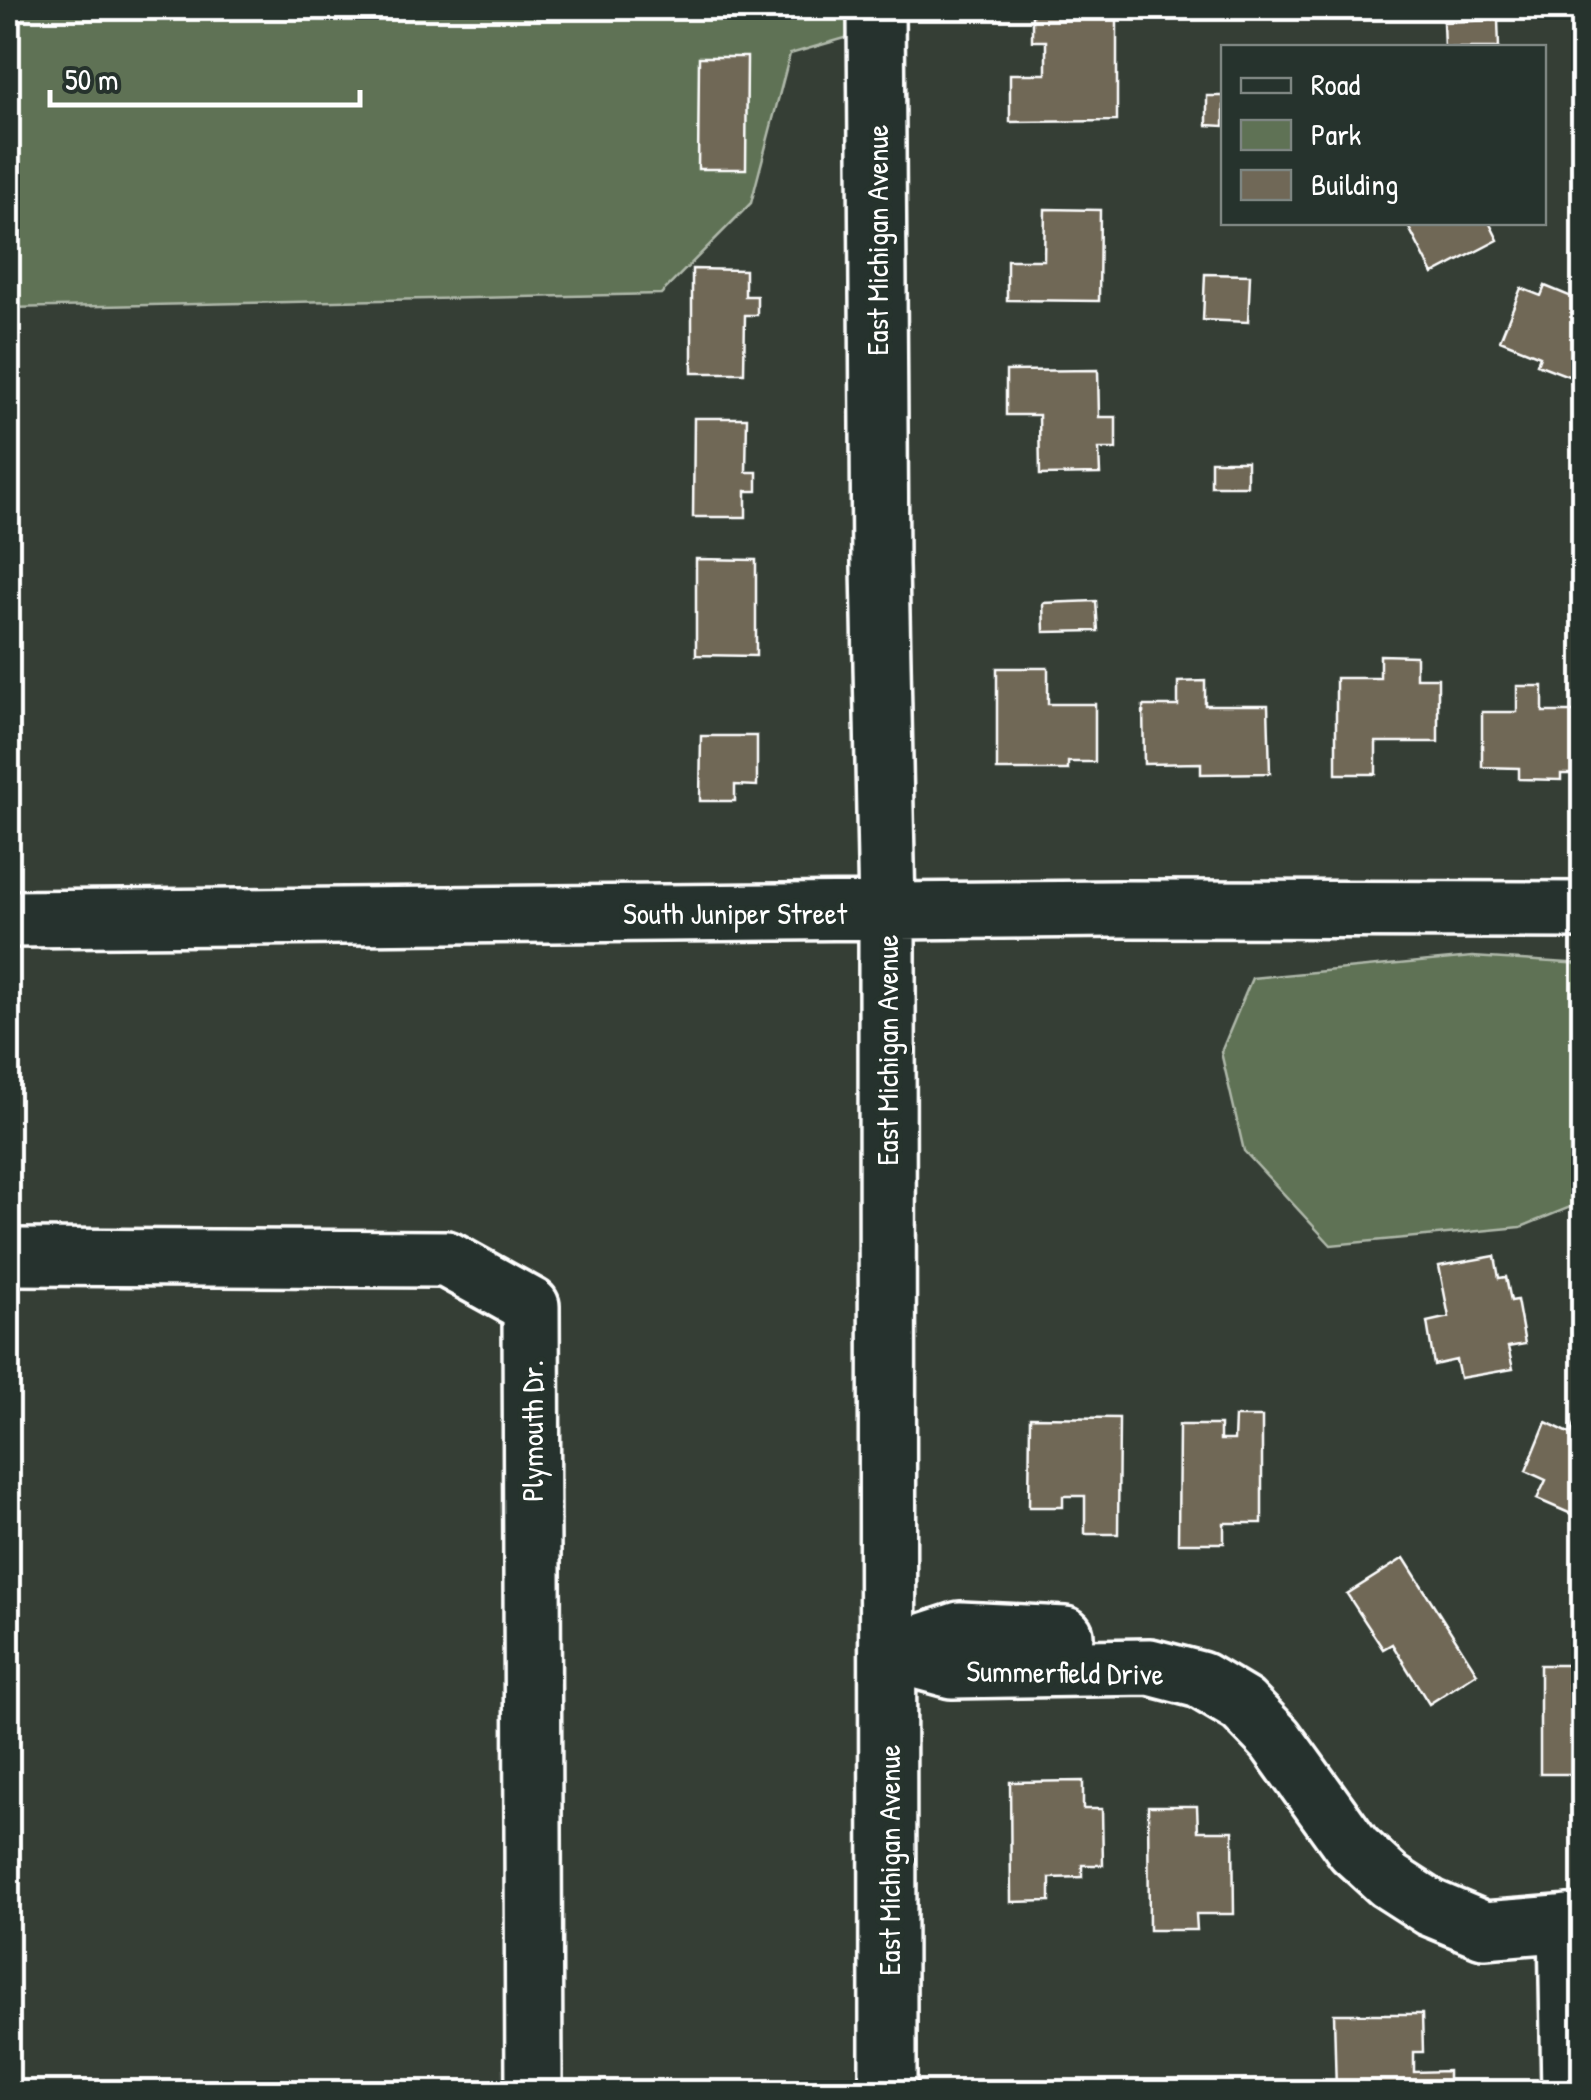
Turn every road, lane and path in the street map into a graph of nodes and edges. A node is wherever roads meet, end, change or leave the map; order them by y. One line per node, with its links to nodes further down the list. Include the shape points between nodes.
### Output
1 (876, 8): 3 (street, East Michigan Avenue)
2 (1584, 910): 3 (street, South Juniper Street)
3 (887, 912): 4 (street, South Juniper Street); 6 (street, East Michigan Avenue)
4 (8, 918)
5 (8, 1256): 8 (street, Plymouth Dr., via 446,1259 531,1306)
6 (890, 1653): 7 (street, Summerfield Drive, via 952,1670 1150,1667 1200,1680 1242,1705 1274,1739 1344,1838 1390,1882 1484,1930); 9 (street, East Michigan Avenue)
7 (1575, 1922): 10 (street, Summerfield Drive)
8 (534, 2092)
9 (888, 2092)
10 (1570, 2092)

